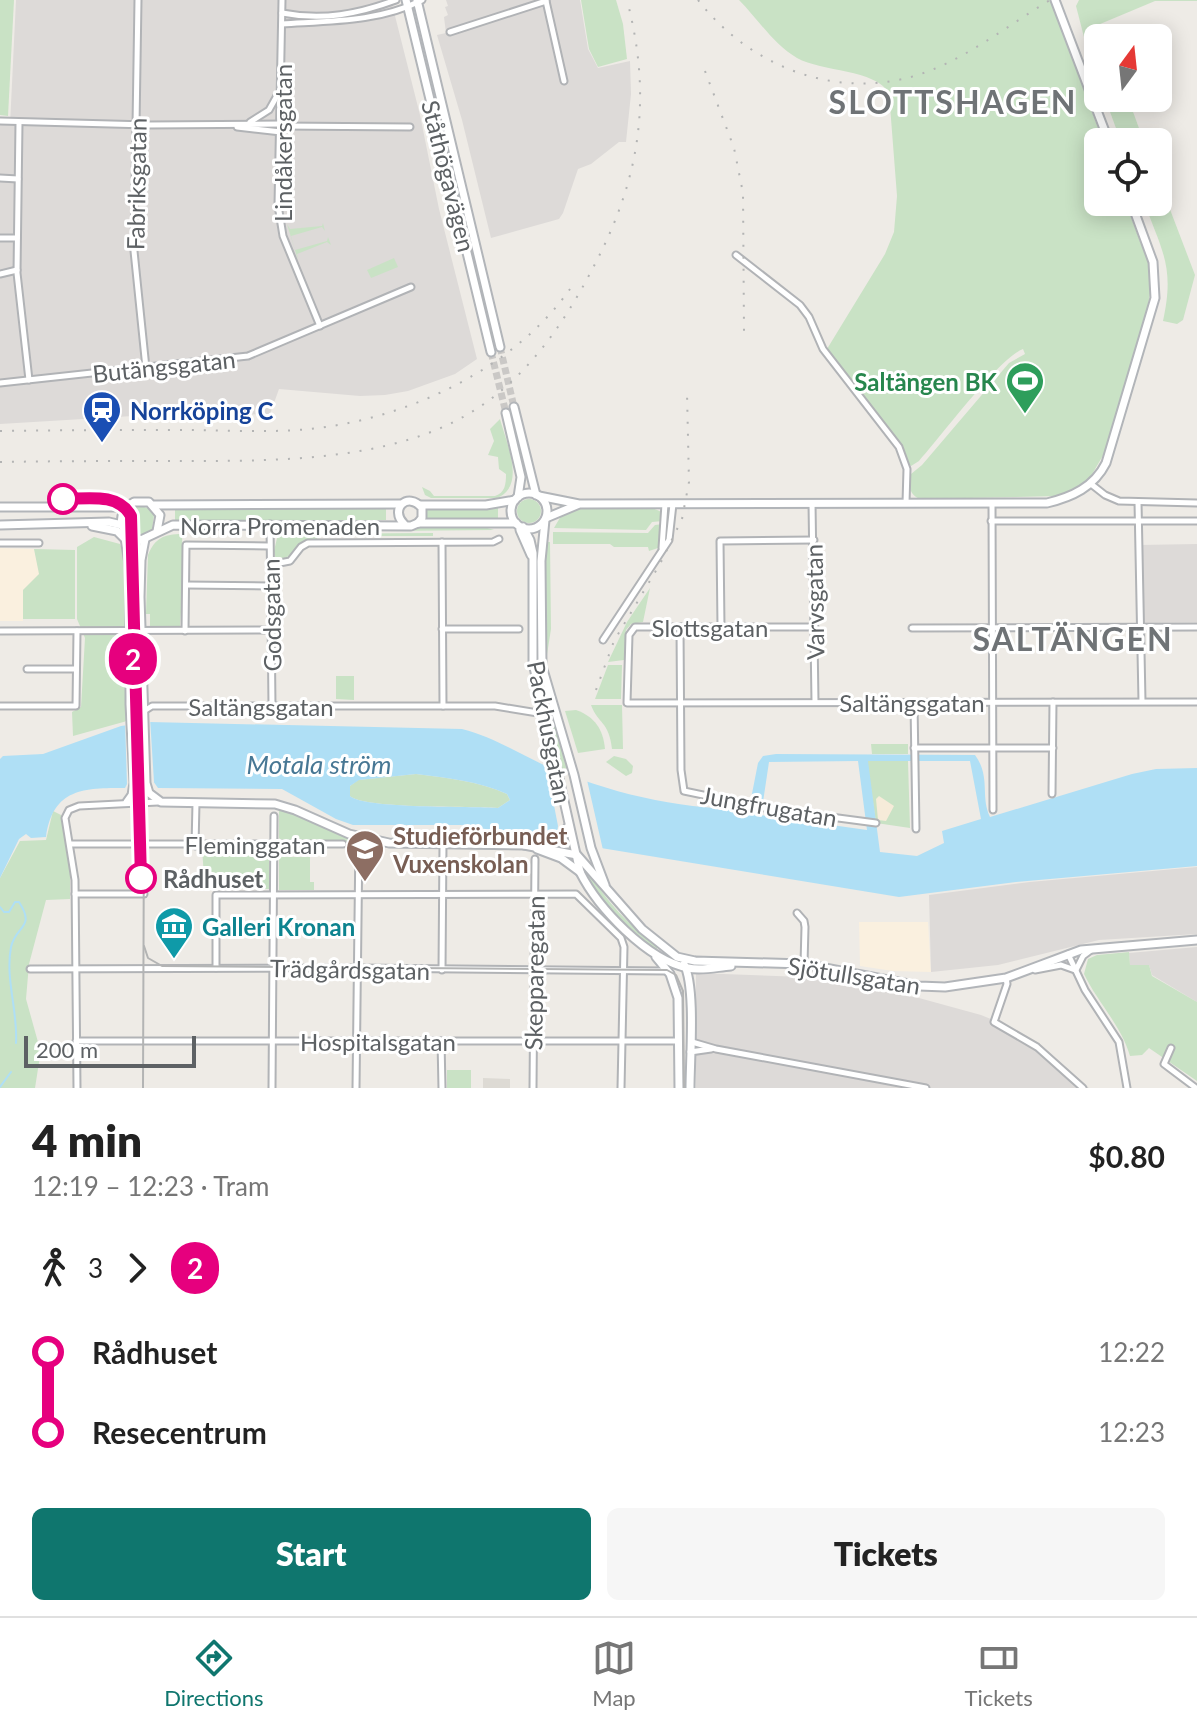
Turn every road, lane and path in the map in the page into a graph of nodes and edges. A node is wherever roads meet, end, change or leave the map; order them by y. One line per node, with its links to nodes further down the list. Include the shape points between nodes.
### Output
1 (138, 0): 18 (street, Fabriksgatan)
2 (282, 0): 9 (street, Lindåkersgatan)
3 (396, 0): 9 (street, via 338,17)
4 (1055, 0): 11 (main road)
5 (1062, 0): 11 (main road)
6 (419, 1): 8 (street); 33 (main road, Ståthögavägen)
7 (546, 1): 12 (street); 14 (street)
8 (406, 3): 10 (street, via 344,21); 34 (main road, Ståthögavägen)
9 (282, 13): 10 (street, Lindåkersgatan)
10 (282, 24): 13 (street, Lindåkersgatan)
11 (1066, 31): 22 (main road)
12 (450, 32)
13 (281, 81): 17 (street, via 269,110); 21 (street, Lindåkersgatan)
14 (564, 81)
15 (0, 121): 16 (street)
16 (19, 123): 18 (street); 24 (street)
17 (244, 124): 19 (street); 21 (street)
18 (136, 125): 19 (street); 35 (street, Fabriksgatan, via 134,251)
19 (212, 125): 21 (street)
20 (410, 127): 21 (street)
21 (281, 128): 32 (street, Lindåkersgatan, via 278,205 283,236)
22 (1104, 128)
23 (0, 178): 24 (street)
24 (18, 179): 27 (street)
25 (1136, 216): 40 (main road, via 1153,262 1155,298 1113,446)
26 (0, 238): 27 (street)
27 (17, 238): 29 (street)
28 (736, 255): 45 (street, via 800,305 823,349 899,447 907,469)
29 (17, 270): 30 (street); 36 (street)
30 (0, 274)
31 (411, 287): 32 (street, Butängsgatan)
32 (320, 326): 35 (street, Butängsgatan, via 248,356)
33 (500, 347)
34 (491, 352)
35 (146, 368): 36 (street, Butängsgatan)
36 (29, 380): 37 (street, Butängsgatan)
37 (0, 383)
38 (514, 407): 41 (main road)
39 (506, 413): 42 (main road, via 521,477)
40 (1091, 484): 43 (street, via 1112,499); 46 (main road, via 1047,503)
41 (540, 497): 42 (main road, via 526,494); 49 (main road, via 560,505); 55 (main road, via 547,509)
42 (516, 500): 52 (main road); 64 (main road, via 512,512)
43 (1138, 502): 47 (street); 58 (street)
44 (812, 503): 45 (main road); 50 (main road); 70 (street, Varvsgatan)
45 (906, 503): 46 (main road)
46 (992, 503): 56 (street)
47 (1197, 503)
48 (400, 504): 51 (main road, Norra Promenaden); 52 (main road, via 411,500); 62 (main road, via 397,515)
49 (579, 504): 50 (main road); 55 (main road)
50 (669, 504): 94 (street, via 662,549)
51 (154, 505): 54 (main road, via 139,500); 66 (main road, via 160,515)
52 (420, 505): 59 (main road, via 423,515)
53 (0, 507): 54 (main road)
54 (126, 507): 65 (main road)
55 (543, 521): 64 (main road, via 530,529); 75 (main road, Packhusgatan)
56 (991, 521): 58 (street); 82 (street)
57 (1197, 521): 58 (street)
58 (1139, 522): 83 (street)
59 (418, 523): 62 (main road); 64 (main road)
60 (70, 524): 63 (main road); 65 (main road, via 109,522); 69 (main road, via 109,528)
61 (270, 524): 62 (main road, Norra Promenaden); 66 (main road, Norra Promenaden, via 173,525); 74 (street, Godsgatan)
62 (404, 524)
63 (0, 525)
64 (519, 526): 75 (main road, Packhusgatan)
65 (122, 527): 67 (main road, via 133,538); 69 (main road)
66 (157, 531): 67 (main road)
67 (145, 539): 89 (main road)
68 (499, 539): 71 (street)
69 (125, 540): 88 (main road)
70 (814, 540): 80 (street, via 720,541); 81 (street, Varvsgatan)
71 (442, 542): 76 (street, via 308,543 290,561); 86 (street)
72 (0, 543): 73 (street)
73 (39, 543)
74 (269, 546): 76 (street, Godsgatan); 77 (street, via 186,545)
75 (537, 561): 97 (main road, Packhusgatan, via 533,663); 132 (main road, Packhusgatan, via 542,666 574,775)
76 (269, 565): 78 (street, Godsgatan)
77 (186, 585): 78 (street); 92 (street)
78 (269, 586): 90 (street, Godsgatan)
79 (680, 627): 80 (street, Slottsgatan); 103 (street, Slottsgatan, via 630,631); 104 (street, Jungfrugatan)
80 (721, 627): 81 (street, Slottsgatan)
81 (815, 627): 99 (street, Varvsgatan)
82 (991, 627): 83 (street); 85 (street); 100 (street)
83 (1142, 627): 84 (street); 98 (street)
84 (1197, 627)
85 (912, 628)
86 (442, 629): 87 (street); 108 (street)
87 (519, 629)
88 (130, 630): 89 (street); 93 (street); 116 (main road, via 134,783)
89 (141, 630): 92 (street); 110 (main road)
90 (269, 630): 92 (street); 107 (street, Godsgatan)
91 (0, 631): 93 (street)
92 (185, 631)
93 (77, 635): 96 (street)
94 (603, 640)
95 (27, 669): 96 (street)
96 (76, 669): 106 (street, via 76,706)
97 (541, 700): 109 (street); 111 (main road, Packhusgatan)
98 (1142, 701): 101 (street, Saltängsgatan); 102 (street, Saltängsgatan)
99 (815, 702): 104 (street, Saltängsgatan); 105 (street, Saltängsgatan)
100 (992, 702): 101 (street, Saltängsgatan); 105 (street, Saltängsgatan); 112 (street)
101 (1053, 702): 113 (street)
102 (1197, 702)
103 (627, 703): 104 (street, Saltängsgatan)
104 (681, 703): 121 (street, Jungfrugatan, via 684,791)
105 (914, 703): 114 (street)
106 (0, 706)
107 (272, 706): 108 (street, Saltängsgatan); 110 (street, Saltängsgatan, via 152,706)
108 (443, 706): 109 (street, Saltängsgatan)
109 (527, 710): 111 (street, Saltängsgatan)
110 (142, 714): 117 (main road, via 146,783)
111 (544, 714): 122 (main road, Packhusgatan)
112 (993, 748): 113 (street); 114 (street); 119 (street)
113 (1053, 748): 115 (street)
114 (914, 750): 123 (street)
115 (1052, 794)
116 (127, 802): 117 (street); 125 (street, via 73,807 65,818)
117 (161, 802): 118 (main road, Fleminggatan)
118 (196, 802): 124 (main road, Fleminggatan, via 275,804); 130 (street)
119 (993, 810)
120 (274, 816): 126 (street)
121 (876, 823)
122 (568, 827): 131 (main road); 133 (main road, Packhusgatan)
123 (916, 829)
124 (359, 837): 128 (main road, Fleminggatan); 141 (street)
125 (70, 844): 130 (street, Fleminggatan); 138 (street)
126 (274, 844): 127 (street, Fleminggatan); 130 (street, Fleminggatan); 140 (street)
127 (343, 844)
128 (443, 844): 129 (main road, Fleminggatan); 142 (street)
129 (524, 845): 131 (main road); 134 (main road, Fleminggatan)
130 (195, 846)
131 (545, 847): 133 (main road)
132 (588, 848): 133 (main road); 137 (main road)
133 (576, 853): 134 (main road, Fleminggatan); 136 (main road, Sjötullsgatan); 137 (main road)
134 (561, 858): 136 (main road, Fleminggatan)
135 (535, 859): 143 (street, Skepparegatan)
136 (580, 872): 147 (main road, Sjötullsgatan, via 597,902)
137 (608, 890): 149 (main road, via 642,929)
138 (75, 894): 139 (street); 157 (street)
139 (144, 894)
140 (274, 894): 141 (street); 152 (street, via 216,895); 153 (street)
141 (357, 894): 142 (street); 154 (street)
142 (443, 894): 143 (street); 160 (street)
143 (536, 894): 158 (street, Skepparegatan); 159 (street, via 579,896 621,938)
144 (797, 913): 151 (street, via 805,927)
145 (1197, 940): 146 (main road, Sjötullsgatan)
146 (1093, 949): 148 (main road, Sjötullsgatan); 162 (street)
147 (653, 952): 155 (main road, Sjötullsgatan); 163 (main road)
148 (1068, 954): 161 (main road, Sjötullsgatan); 162 (street)
149 (677, 957): 150 (main road, Sjötullsgatan); 155 (main road)
150 (745, 964): 151 (main road, Sjötullsgatan); 155 (main road, Sjötullsgatan)
151 (804, 964): 164 (main road, Sjötullsgatan, via 928,987)
152 (216, 968): 153 (street, Trädgårdsgatan); 157 (street, Trädgårdsgatan)
153 (272, 968): 154 (street, Trädgårdsgatan); 168 (street)
154 (357, 968): 160 (street, Trädgårdsgatan); 166 (street)
155 (686, 968): 172 (main road)
156 (30, 969): 157 (street, Trädgårdsgatan)
157 (76, 969): 167 (street)
158 (534, 969): 159 (street, Trädgårdsgatan); 160 (street, Trädgårdsgatan); 170 (street, Skepparegatan)
159 (623, 969): 163 (street, Trädgårdsgatan); 165 (street)
160 (442, 970)
161 (1030, 970): 162 (street, via 1065,965); 164 (main road, Sjötullsgatan)
162 (1076, 971): 186 (street, via 1119,1042)
163 (668, 972): 171 (main road, via 678,998)
164 (1006, 978): 185 (street, via 994,1022 1037,1047)
165 (622, 1039): 170 (street, Hospitalsgatan); 171 (street, Hospitalsgatan); 181 (street)
166 (356, 1040): 168 (street, Hospitalsgatan); 169 (street, Hospitalsgatan); 178 (street)
167 (76, 1041): 168 (street, Hospitalsgatan); 176 (street)
168 (271, 1041): 177 (street)
169 (441, 1041): 170 (street, Hospitalsgatan); 179 (street)
170 (533, 1041): 180 (street, Skepparegatan)
171 (679, 1041): 182 (main road)
172 (690, 1041): 174 (street); 175 (main road)
173 (1171, 1048): 187 (street, via 1164,1064)
174 (716, 1049): 175 (street); 184 (street)
175 (690, 1052): 183 (main road)
176 (77, 1088)
177 (272, 1088)
178 (356, 1088)
179 (442, 1088)
180 (533, 1088)
181 (621, 1088)
182 (679, 1088)
183 (690, 1088)
184 (925, 1088)
185 (1083, 1088)
186 (1127, 1088)
187 (1196, 1088)

